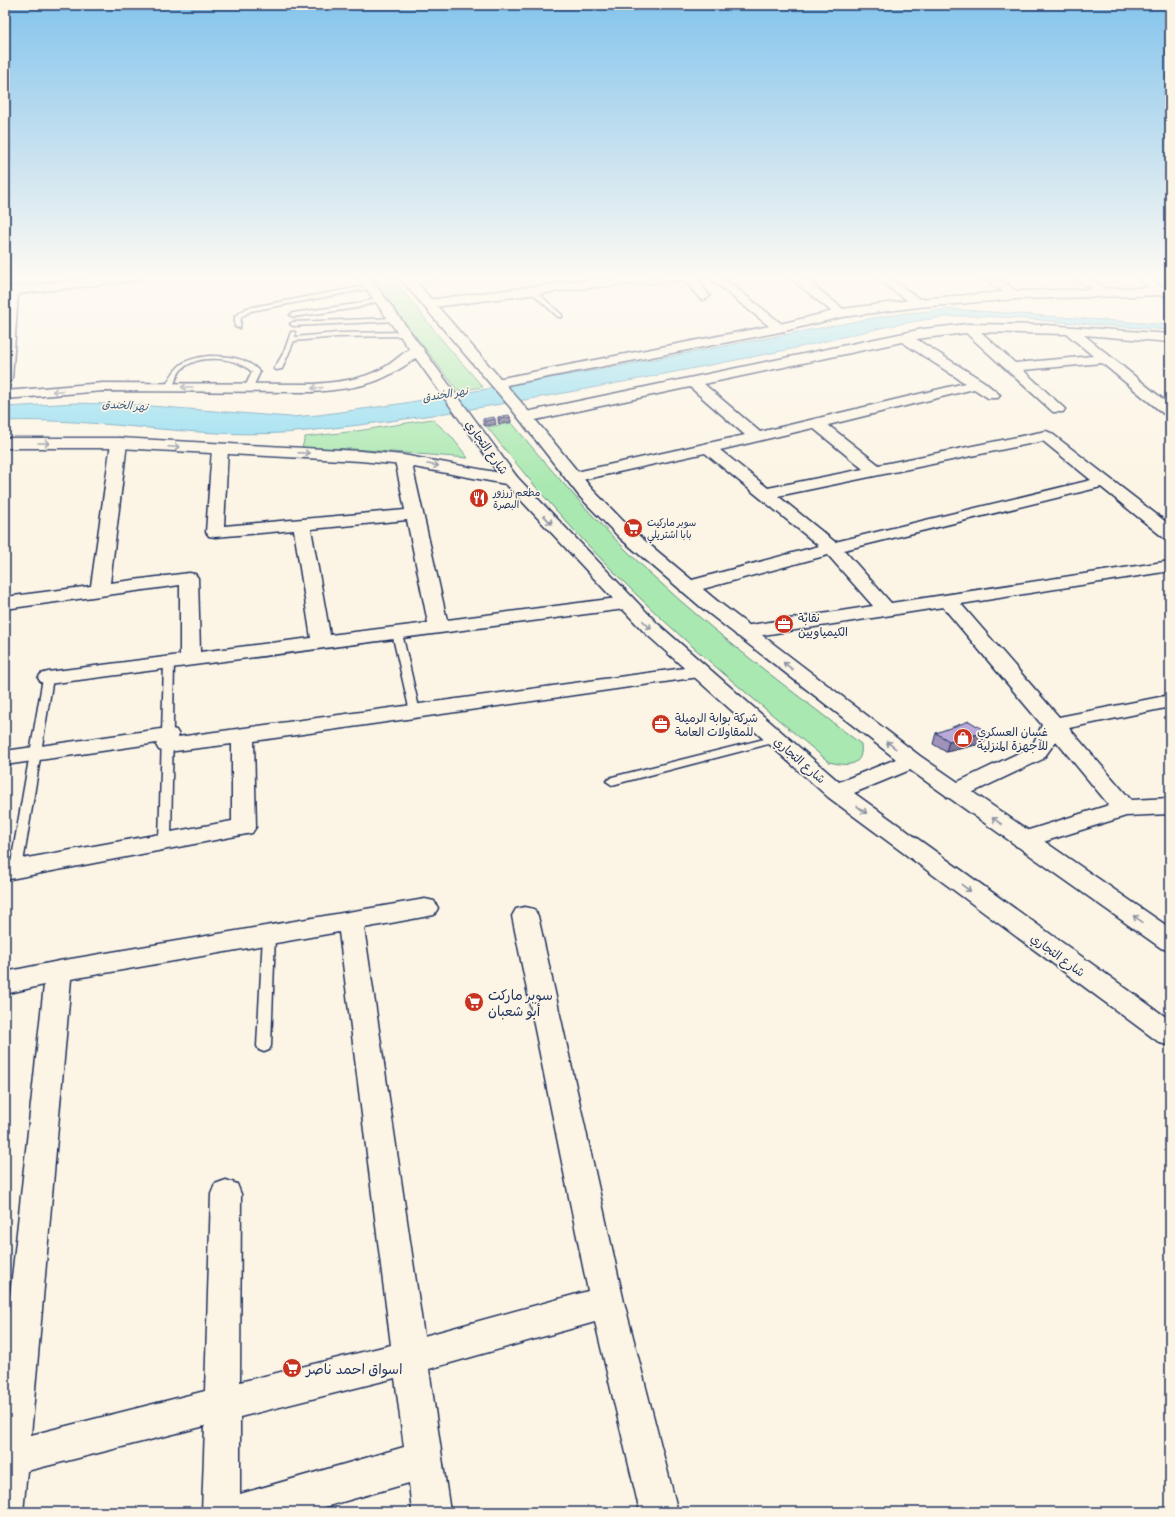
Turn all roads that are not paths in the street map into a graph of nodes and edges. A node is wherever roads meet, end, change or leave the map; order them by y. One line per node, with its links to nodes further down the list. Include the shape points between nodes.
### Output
1 (289, 347): 13 (lane)
2 (415, 347): 10 (street)
3 (465, 347): 16 (street)
4 (683, 347): 16 (street)
5 (858, 347): 15 (street)
6 (919, 347): 17 (street)
7 (989, 347): 12 (street)
8 (1090, 347): 11 (street)
9 (6, 348): 14 (street)
10 (417, 350): 19 (street, one-way to 19, via 389,371 362,381 313,388); 34 (street, شارع التجاري)
11 (1105, 359): 12 (street); 24 (street)
12 (1012, 367): 22 (street)
13 (278, 369)
14 (5, 379)
15 (693, 382): 23 (street); 26 (street)
16 (497, 383): 23 (street)
17 (978, 384): 21 (street); 25 (street)
18 (169, 387): 19 (street, one-way to 18); 19 (lane, via 177,370 183,365 198,358 208,358 235,361 253,368 256,372); 20 (street, one-way to 20, via 103,387)
19 (249, 388)
20 (5, 395)
21 (993, 395)
22 (1058, 409)
23 (520, 410): 33 (street)
24 (1170, 412)
25 (816, 423): 26 (street); 32 (street)
26 (757, 437): 29 (street)
27 (5, 443): 28 (street, one-way to 28)
28 (119, 443): 30 (street, one-way to 30); 43 (street)
29 (708, 448): 33 (street); 36 (street)
30 (220, 449): 31 (street, one-way to 31); 38 (street, via 215,532)
31 (403, 460): 34 (street, one-way to 34); 37 (street)
32 (875, 470): 35 (street, via 1046,436); 36 (street)
33 (574, 477): 42 (street, via 626,534)
34 (511, 480): 46 (street, شارع التجاري, one-way to 46)
35 (1103, 482): 39 (street); 40 (street)
36 (764, 494): 40 (street)
37 (415, 514): 38 (street); 48 (street)
38 (301, 523): 51 (street)
39 (1170, 534)
40 (832, 548): 42 (street); 47 (street)
41 (1170, 566): 44 (street)
42 (688, 587): 49 (street)
43 (100, 590): 45 (street); 52 (street, via 189,578)
44 (947, 600): 47 (street); 58 (street)
45 (5, 603)
46 (625, 603): 48 (street); 54 (street, شارع التجاري, one-way to 54)
47 (887, 610): 49 (street)
48 (439, 627): 50 (street)
49 (744, 632): 64 (street, one-way to 49)
50 (397, 633): 51 (street); 57 (lane)
51 (321, 642): 52 (street)
52 (190, 660): 53 (street)
53 (169, 662): 55 (street); 61 (lane)
54 (699, 672): 57 (street); 60 (street, شارع التجاري)
55 (48, 678): 62 (lane)
56 (1170, 701): 58 (street)
57 (415, 712): 59 (street)
58 (1053, 724): 67 (street, via 1043,747 1035,754); 69 (street)
59 (243, 735): 61 (street); 71 (street, via 244,827)
60 (776, 739): 65 (lane); 66 (street, شارع التجاري)
61 (168, 740): 62 (street); 71 (lane)
62 (35, 753): 63 (street); 72 (lane)
63 (5, 758)
64 (912, 762): 66 (street); 67 (street)
65 (612, 781)
66 (836, 792): 80 (street, شارع التجاري, one-way to 80)
67 (955, 792): 70 (street, one-way to 67)
68 (1170, 806): 69 (street)
69 (1125, 808): 70 (street)
70 (1024, 840): 77 (street, one-way to 70)
71 (165, 842): 72 (street)
72 (10, 870)
73 (424, 908): 75 (street)
74 (525, 916): 83 (street)
75 (350, 921): 76 (street); 84 (street)
76 (269, 935): 78 (street); 81 (lane)
77 (1170, 941)
78 (59, 971): 79 (street); 86 (street)
79 (5, 983)
80 (1170, 1035)
81 (264, 1046)
82 (226, 1194): 85 (street)
83 (607, 1302): 84 (street); 92 (street)
84 (410, 1356): 85 (street); 87 (street)
85 (222, 1405): 86 (street); 89 (street)
86 (8, 1458): 88 (street)
87 (424, 1460): 90 (street); 91 (street)
88 (5, 1511)
89 (221, 1512)
90 (242, 1512)
91 (431, 1512)
92 (659, 1512)

